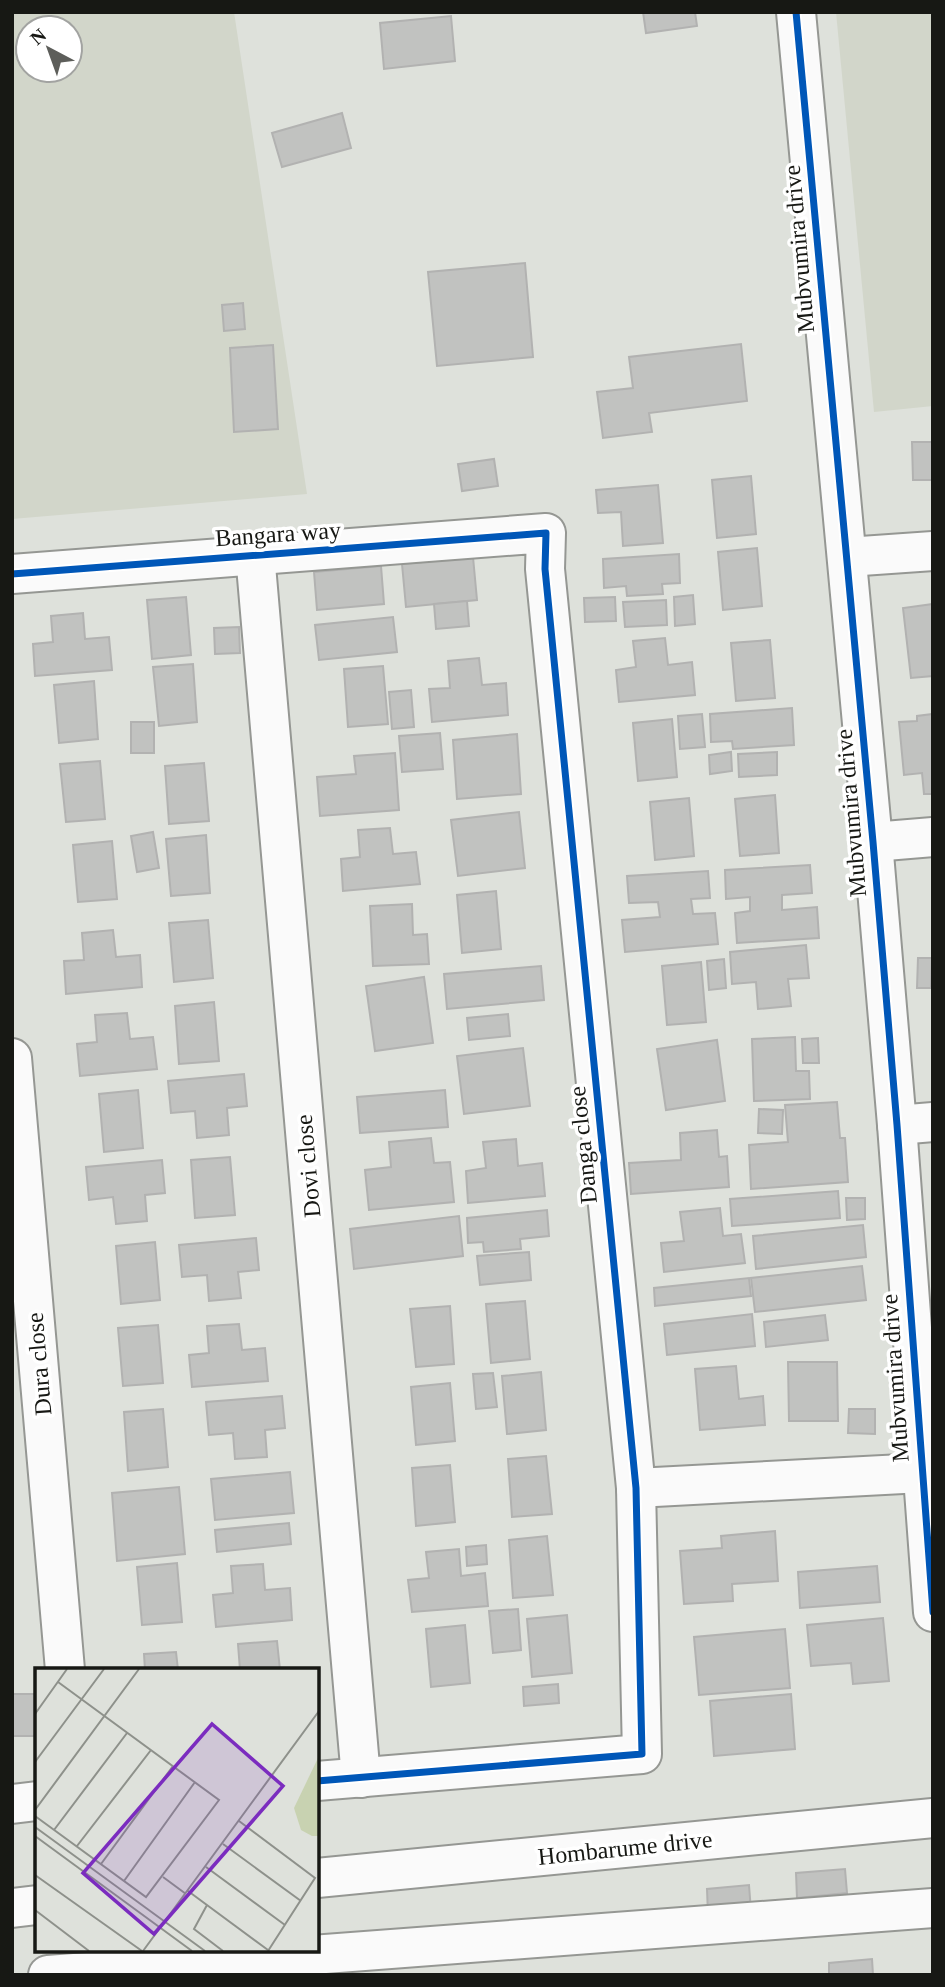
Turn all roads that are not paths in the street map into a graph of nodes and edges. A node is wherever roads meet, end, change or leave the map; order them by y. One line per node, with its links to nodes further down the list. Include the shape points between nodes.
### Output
1 (796, 12): 5 (street, Mubvumira drive)
2 (546, 533): 4 (street, Bangara way); 13 (street, Danga close, via 547,583)
3 (933, 551): 5 (street)
4 (255, 554): 6 (street, Bangara way); 16 (street, Dovi close)
5 (847, 557): 8 (street, Mubvumira drive)
6 (12, 574)
7 (933, 837): 8 (street)
8 (873, 842): 10 (street, Mubvumira drive)
9 (12, 1058): 15 (street, Dura close)
10 (915, 1124): 11 (street, Mubvumira drive)
11 (925, 1428): 12 (street, Mubvumira drive)
12 (922, 1473): 13 (street); 14 (street, Mubvumira drive)
13 (636, 1488): 16 (street, Danga close, via 642,1754)
14 (933, 1612)
15 (65, 1668)
16 (361, 1778): 17 (street)
17 (318, 1781)
18 (35, 1801): 19 (street)
19 (12, 1804)
20 (933, 1818): 21 (street, Hombarume drive)
21 (318, 1878)
22 (35, 1905): 23 (street)
23 (12, 1908)
24 (933, 1908): 25 (street)
25 (48, 1975)

